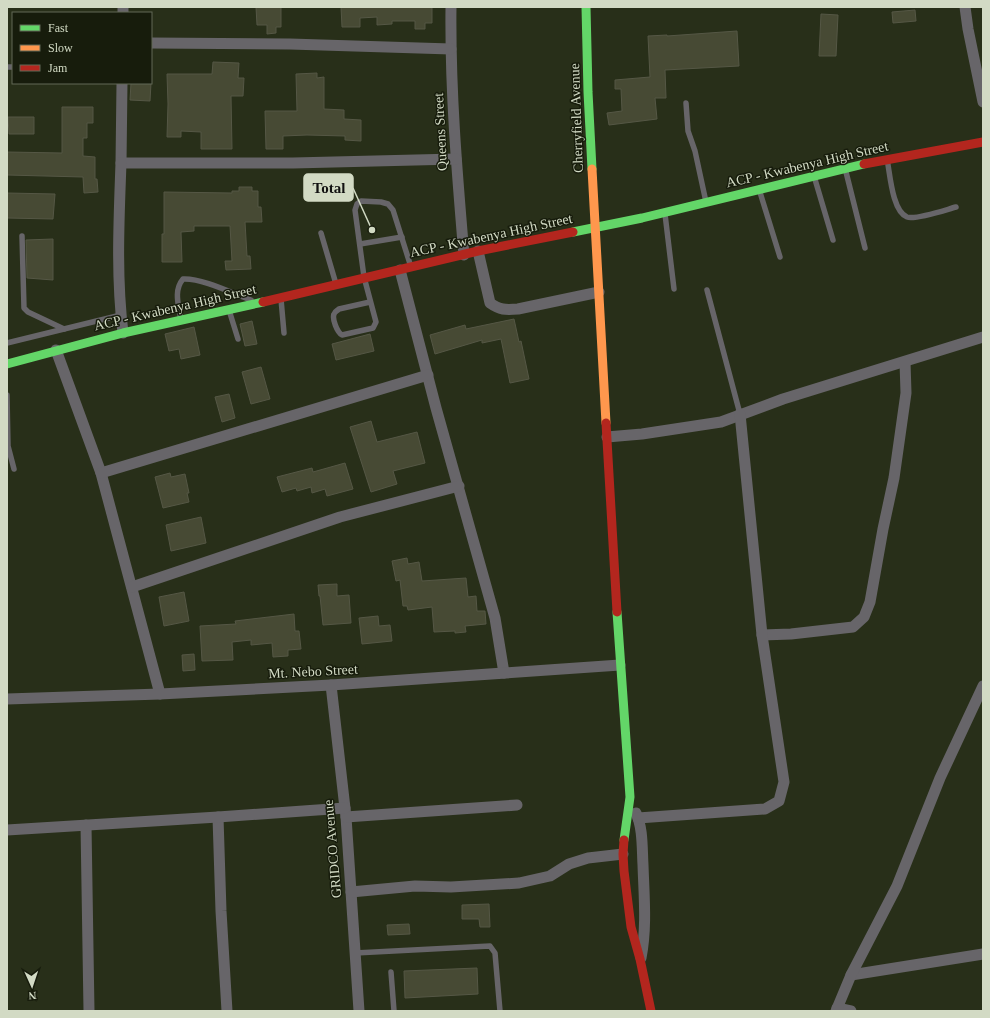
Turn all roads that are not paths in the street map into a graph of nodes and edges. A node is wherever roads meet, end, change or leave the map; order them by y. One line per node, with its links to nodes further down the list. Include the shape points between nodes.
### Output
1 (451, 7): 5 (street, Queens Street)
2 (586, 7): 19 (main road, Cherryfield Avenue)
3 (965, 7): 8 (street)
4 (152, 43): 5 (street)
5 (451, 49): 10 (street, Queens Street)
6 (122, 84): 12 (street)
7 (686, 102): 16 (lane, via 688,131)
8 (983, 102)
9 (983, 142): 11 (main road, ACP - Kwabenya High Street)
10 (456, 159): 12 (street, via 293,163); 27 (street, Queens Street)
11 (887, 159): 13 (main road, ACP - Kwabenya High Street); 17 (lane, via 900,212 908,217 924,216)
12 (121, 162): 40 (street, via 118,261)
13 (844, 168): 14 (main road, ACP - Kwabenya High Street); 25 (lane)
14 (814, 176): 15 (main road, ACP - Kwabenya High Street); 23 (lane)
15 (759, 189): 16 (main road, ACP - Kwabenya High Street); 28 (lane)
16 (706, 202): 18 (main road, ACP - Kwabenya High Street)
17 (956, 207)
18 (665, 212): 19 (main road, ACP - Kwabenya High Street); 33 (lane)
19 (595, 227): 26 (main road, ACP - Kwabenya High Street); 35 (main road, Cherryfield Avenue)
20 (321, 233): 32 (lane)
21 (22, 236): 42 (lane, via 24,308)
22 (402, 237): 24 (lane); 24 (lane, via 393,210 388,204 361,201 354,210); 29 (lane)
23 (833, 240)
24 (360, 244): 31 (lane)
25 (866, 248)
26 (478, 251): 27 (main road, ACP - Kwabenya High Street); 35 (street, via 490,303 498,308 518,309)
27 (464, 255): 29 (main road, ACP - Kwabenya High Street)
28 (780, 257)
29 (411, 267): 30 (main road, ACP - Kwabenya High Street)
30 (400, 270): 31 (main road, ACP - Kwabenya High Street); 51 (street)
31 (364, 277): 32 (main road, ACP - Kwabenya High Street); 37 (lane)
32 (336, 284): 36 (main road, ACP - Kwabenya High Street)
33 (674, 288)
34 (706, 290): 53 (lane)
35 (599, 292): 54 (main road, Cherryfield Avenue)
36 (281, 297): 38 (main road, ACP - Kwabenya High Street); 44 (lane)
37 (370, 302): 37 (lane, via 376,322 374,326 342,335 339,333 333,316 335,312)
38 (258, 303): 39 (main road, ACP - Kwabenya High Street); 41 (lane, via 191,278 183,279 178,285 177,293)
39 (229, 310): 41 (main road, ACP - Kwabenya High Street); 46 (lane)
40 (121, 315): 42 (lane); 43 (street)
41 (181, 321): 43 (main road, ACP - Kwabenya High Street)
42 (64, 329): 47 (lane)
43 (123, 333): 48 (main road, ACP - Kwabenya High Street)
44 (284, 333)
45 (983, 337): 49 (street)
46 (238, 339)
47 (7, 343)
48 (56, 350): 50 (main road, ACP - Kwabenya High Street); 56 (street)
49 (905, 362): 53 (street); 59 (street, via 906,393 894,478 870,602 864,617 853,628)
50 (7, 364)
51 (428, 376): 56 (street); 57 (street)
52 (7, 395): 55 (lane, via 8,446)
53 (740, 414): 54 (street, via 703,426); 59 (street)
54 (607, 437): 60 (main road, Cherryfield Avenue)
55 (14, 469)
56 (101, 473): 58 (street)
57 (459, 486): 58 (street, via 340,517); 61 (street, via 495,618)
58 (132, 587): 64 (street)
59 (762, 635): 70 (street, via 784,782 779,801 765,809)
60 (620, 665): 61 (street, Mt. Nebo Street); 66 (main road, Cherryfield Avenue)
61 (504, 673): 62 (street, Mt. Nebo Street)
62 (331, 685): 64 (street, Mt. Nebo Street); 68 (street, GRIDCO Avenue)
63 (983, 686): 79 (street, via 940,778 897,886)
64 (160, 694): 65 (street, Mt. Nebo Street)
65 (7, 698)
66 (630, 797): 70 (street); 73 (main road, Cherryfield Avenue)
67 (517, 805): 68 (street)
68 (345, 812): 69 (street); 74 (street, GRIDCO Avenue)
69 (218, 817): 71 (street); 82 (street)
70 (638, 818): 77 (street, via 645,912)
71 (86, 825): 72 (street); 81 (street)
72 (7, 830)
73 (623, 854): 74 (street, via 588,858 569,864 550,876 519,883 451,887 416,886); 77 (main road, Cherryfield Avenue, via 631,927)
74 (351, 892): 75 (street, GRIDCO Avenue)
75 (355, 953): 83 (street, GRIDCO Avenue); 85 (lane, via 490,946 495,953)
76 (983, 954): 79 (street)
77 (640, 959): 86 (main road, Cherryfield Avenue)
78 (391, 972): 84 (lane)
79 (852, 975): 80 (street)
80 (837, 1010): 87 (street)
81 (89, 1011)
82 (228, 1011)
83 (359, 1011)
84 (394, 1011)
85 (500, 1011)
86 (651, 1011)
87 (852, 1011)

